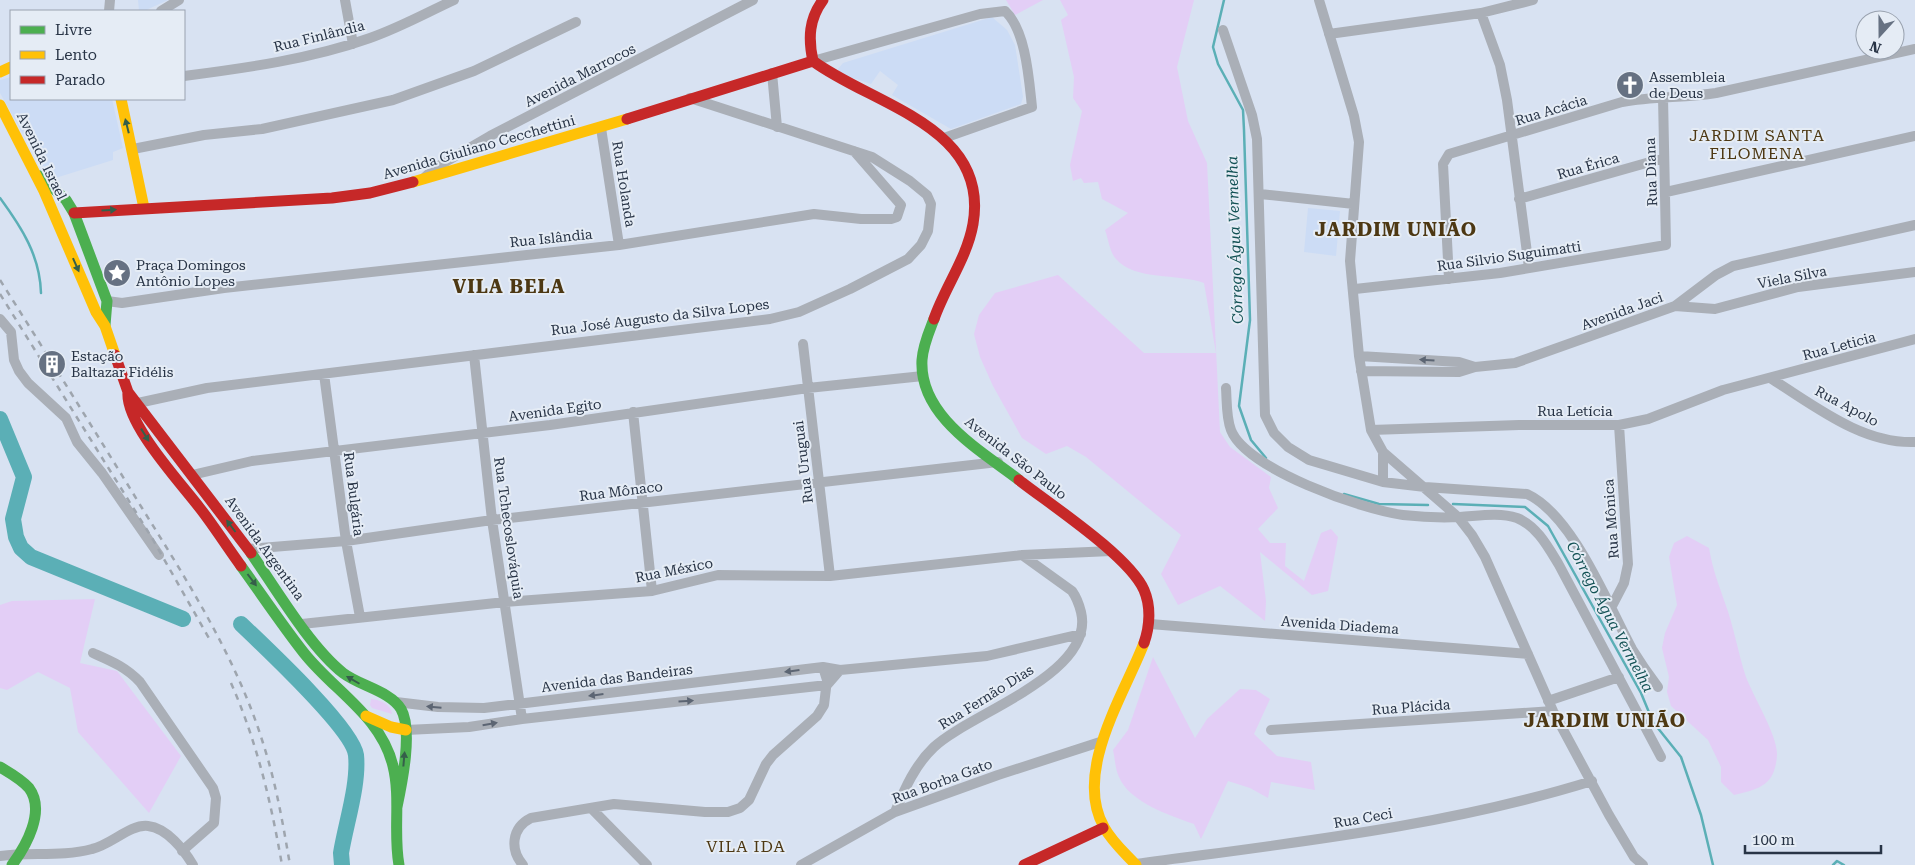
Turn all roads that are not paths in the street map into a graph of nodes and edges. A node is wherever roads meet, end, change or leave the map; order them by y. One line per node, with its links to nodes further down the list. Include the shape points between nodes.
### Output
1 (178, 0): 8 (street)
2 (345, 0): 13 (street)
3 (454, 0): 13 (street, Rua Finlândia)
4 (753, 0): 31 (street, Avenida Marrocos, via 490,136 435,168)
5 (823, 0): 15 (street, via 812,17 808,32)
6 (1319, 0): 12 (street)
7 (1533, 0): 9 (street)
8 (163, 10)
9 (1481, 13): 12 (street); 24 (street, via 1500,65)
10 (576, 22): 27 (street, via 474,71 393,100 262,129 204,135)
11 (1223, 30): 34 (street, via 1252,116 1257,139)
12 (1329, 34): 36 (street, via 1359,142)
13 (353, 44): 17 (street, Rua Finlândia)
14 (1915, 49): 18 (street, Rua Acácia, via 1716,93)
15 (813, 61): 16 (street, Avenida Giuliano Cecchettini); 26 (street, Avenida São Paulo, via 825,72 903,111); 26 (street, via 980,14 1005,11 1013,18 1026,61 1032,107)
16 (772, 73): 19 (street, Avenida Giuliano Cecchettini); 22 (street)
17 (185, 76)
18 (1663, 97): 24 (street, Rua Acácia, via 1622,102); 29 (street, Rua Diana)
19 (690, 98): 22 (street, Rua José Augusto da Silva Lopes); 23 (street, Avenida Giuliano Cecchettini)
20 (121, 100): 27 (street, one-way to 20)
21 (0, 105): 30 (street, Avenida Israel)
22 (777, 127): 28 (street, Rua José Augusto da Silva Lopes)
23 (601, 128): 31 (street, Avenida Giuliano Cecchettini); 40 (street, Rua Holanda)
24 (1511, 136): 35 (street); 44 (street, Rua Acácia, via 1449,154 1443,164)
25 (1915, 136): 33 (street)
26 (944, 138): 58 (street, Avenida São Paulo, via 970,173 976,210 968,245 931,323 923,348)
27 (133, 149): 37 (street)
28 (852, 150): 40 (street, Rua Islândia, via 901,205 897,217 861,219 814,214); 53 (street, Rua José Augusto da Silva Lopes, via 892,168 927,195 931,204 928,231 908,259 798,312 770,319)
29 (1664, 158): 33 (street, Rua Diana); 35 (street, Rua Érica)
30 (33, 168): 32 (street, Avenida Israel); 38 (street)
31 (422, 180): 37 (street, Avenida Giuliano Cecchettini, via 370,193 332,198)
32 (44, 191): 38 (street); 50 (street, Avenida Israel, one-way to 50)
33 (1666, 192): 41 (street, Rua Diana)
34 (1260, 194): 36 (street); 77 (street, via 1265,415 1274,433 1288,447 1309,460)
35 (1519, 200): 42 (street)
36 (1354, 204): 45 (street, via 1350,261)
37 (144, 208): 38 (street, Avenida Giuliano Cecchettini, one-way to 37)
38 (74, 212): 46 (street)
39 (1915, 225): 48 (street, Avenida Jaci, via 1733,266)
40 (619, 245): 47 (street, Rua Islândia, via 224,288)
41 (1666, 245): 42 (street, Rua Silvio Suguimatti)
42 (1529, 268): 44 (street, Rua Silvio Suguimatti)
43 (1915, 272): 48 (street, Viela Silva, via 1798,287 1716,309)
44 (1449, 279): 45 (street, Rua Silvio Suguimatti)
45 (1354, 289): 54 (street)
46 (107, 301): 47 (street, Rua Islândia); 50 (street)
47 (122, 303): 50 (street)
48 (1675, 306): 55 (street, Avenida Jaci, via 1516,363)
49 (0, 319): 85 (street, via 11,332 14,360 19,371 66,418 77,442)
50 (105, 326): 62 (street, Avenida Argentina)
51 (1915, 339): 59 (street, Rua Leticia)
52 (803, 344): 60 (street, Rua Uruguai)
53 (474, 355): 57 (street, Rua José Augusto da Silva Lopes); 67 (street, Rua Tchecoslováquia)
54 (1359, 356): 55 (street, Avenida Jaci, one-way to 54, via 1460,362); 56 (street)
55 (1475, 367): 56 (street, Avenida Jaci, via 1460,372)
56 (1362, 371): 66 (street)
57 (324, 374): 63 (street, Rua José Augusto da Silva Lopes, via 207,388); 71 (street, Rua Bulgária)
58 (923, 376): 60 (street, Avenida Egito); 74 (street, Avenida São Paulo, via 938,410 954,430)
59 (1770, 378): 65 (street, Rua Letícia, via 1723,390 1648,419); 68 (street, Rua Apolo, via 1873,437)
60 (808, 388): 64 (street, Avenida Egito); 76 (street, Rua Uruguai)
61 (1226, 388): 80 (street, via 1231,430 1241,445 1263,463 1326,494 1366,508 1403,515)
62 (128, 392): 63 (street, Avenida Argentina); 73 (street, Avenida Argentina, one-way to 73, via 127,401 132,415)
63 (138, 403): 69 (street, Avenida Argentina)
64 (633, 412): 67 (street, Avenida Egito); 79 (street)
65 (1619, 425): 66 (street, Rua Letícia); 90 (street, Rua Mônica, via 1628,564 1624,582)
66 (1372, 430): 70 (street)
67 (483, 433): 71 (street, Avenida Egito); 81 (street, Rua Tchecoslováquia)
68 (1915, 442)
69 (169, 446): 72 (street, Avenida Argentina); 73 (street)
70 (1384, 452): 77 (street); 78 (street)
71 (335, 453): 75 (street, Avenida Egito, via 252,461); 82 (street, Rua Bulgária)
72 (177, 457): 73 (street); 75 (street, Avenida Argentina)
73 (161, 459): 109 (street, Avenida Argentina, one-way to 109, via 305,655)
74 (998, 462): 76 (street, Rua Mônaco); 84 (street, Avenida São Paulo)
75 (192, 475): 83 (street, Avenida Argentina, one-way to 75)
76 (819, 482): 79 (street, Rua Mônaco); 87 (street, Rua Uruguai)
77 (1383, 482): 78 (street)
78 (1425, 487): 80 (street); 90 (street, via 1527,494 1537,498 1572,537)
79 (642, 503): 81 (street, Rua Mônaco); 88 (street)
80 (1458, 517): 96 (street, via 1485,557); 99 (street, via 1515,517 1528,524 1559,564)
81 (492, 520): 82 (street, Rua Mônaco); 89 (street, Rua Tchecoslováquia)
82 (346, 541): 83 (street, Rua Mônaco); 91 (street, Rua Bulgária)
83 (248, 549): 92 (street, Avenida Argentina)
84 (1111, 551): 86 (street, Rua México); 93 (street, Avenida São Paulo, via 1134,574 1146,592)
85 (159, 555)
86 (1022, 555): 87 (street, Rua México); 94 (street, via 1075,595 1082,617)
87 (830, 576): 88 (street, Rua México, via 718,575)
88 (652, 592): 89 (street, Rua México)
89 (505, 602): 91 (street, Rua México); 107 (street, Rua Tchecoslováquia)
90 (1611, 608): 102 (street, via 1633,651)
91 (360, 617): 92 (street, Rua México)
92 (302, 624): 103 (street, Avenida Argentina, one-way to 92, via 345,675 326,658)
93 (1150, 624): 96 (street, Avenida Diadema); 113 (street, Avenida São Paulo)
94 (1081, 634): 98 (street, Avenida das Bandeiras, via 987,656); 119 (street, Rua Fernão Dias, via 1066,658 1041,681 935,746 919,763)
95 (92, 653): 121 (street, via 129,670 140,682 213,788 216,798 214,823)
96 (1528, 654): 104 (street)
97 (824, 667): 98 (street, Avenida das Bandeiras); 100 (street); 101 (street, Avenida das Bandeiras, one-way to 101)
98 (840, 670): 100 (street)
99 (1619, 677): 104 (street); 114 (street)
100 (827, 685): 106 (street, Avenida das Bandeiras, one-way to 100); 118 (street, via 824,705 817,716 773,755 749,800 740,808 728,812 705,812 626,803)
101 (667, 686): 106 (street); 107 (street, Avenida das Bandeiras, one-way to 107)
102 (1658, 687)
103 (375, 693): 105 (street, Avenida Argentina); 109 (street, via 370,692 361,698)
104 (1548, 701): 108 (street)
105 (396, 702): 107 (street, Avenida das Bandeiras, one-way to 105, via 458,708); 111 (street, via 402,711)
106 (668, 703): 110 (street, Avenida das Bandeiras)
107 (520, 704): 110 (street, Rua Tchecoslováquia)
108 (1553, 711): 112 (street, Rua Plácida); 116 (street)
109 (362, 712): 111 (street, via 391,727); 117 (street, via 383,740 393,766)
110 (522, 718): 111 (street, Avenida das Bandeiras, one-way to 110, via 469,728)
111 (406, 730): 117 (street, one-way to 111, via 402,787)
112 (1271, 730)
113 (1100, 742): 119 (street, Rua Borba Gato); 120 (street, Avenida São Paulo, via 1092,784)
114 (1661, 757)
115 (0, 767): 122 (street, via 27,787 34,799 36,808)
116 (1592, 781): 131 (street, Rua Ceci, via 1455,815 1352,835); 132 (street, via 1634,857)
117 (397, 807): 126 (street)
118 (592, 809): 127 (street, via 531,818 524,822 514,847); 128 (street)
119 (895, 812): 129 (street, Rua Borba Gato)
120 (1103, 828): 130 (street); 131 (street, Avenida São Paulo)
121 (182, 851): 122 (street, via 165,832 136,826 108,845 92,850); 125 (street)
122 (22, 853): 123 (street); 124 (street)
123 (0, 856)
124 (12, 865)
125 (193, 865)
126 (399, 865)
127 (523, 865)
128 (647, 865)
129 (801, 865)
130 (1024, 865)
131 (1136, 865)
132 (1643, 865)

